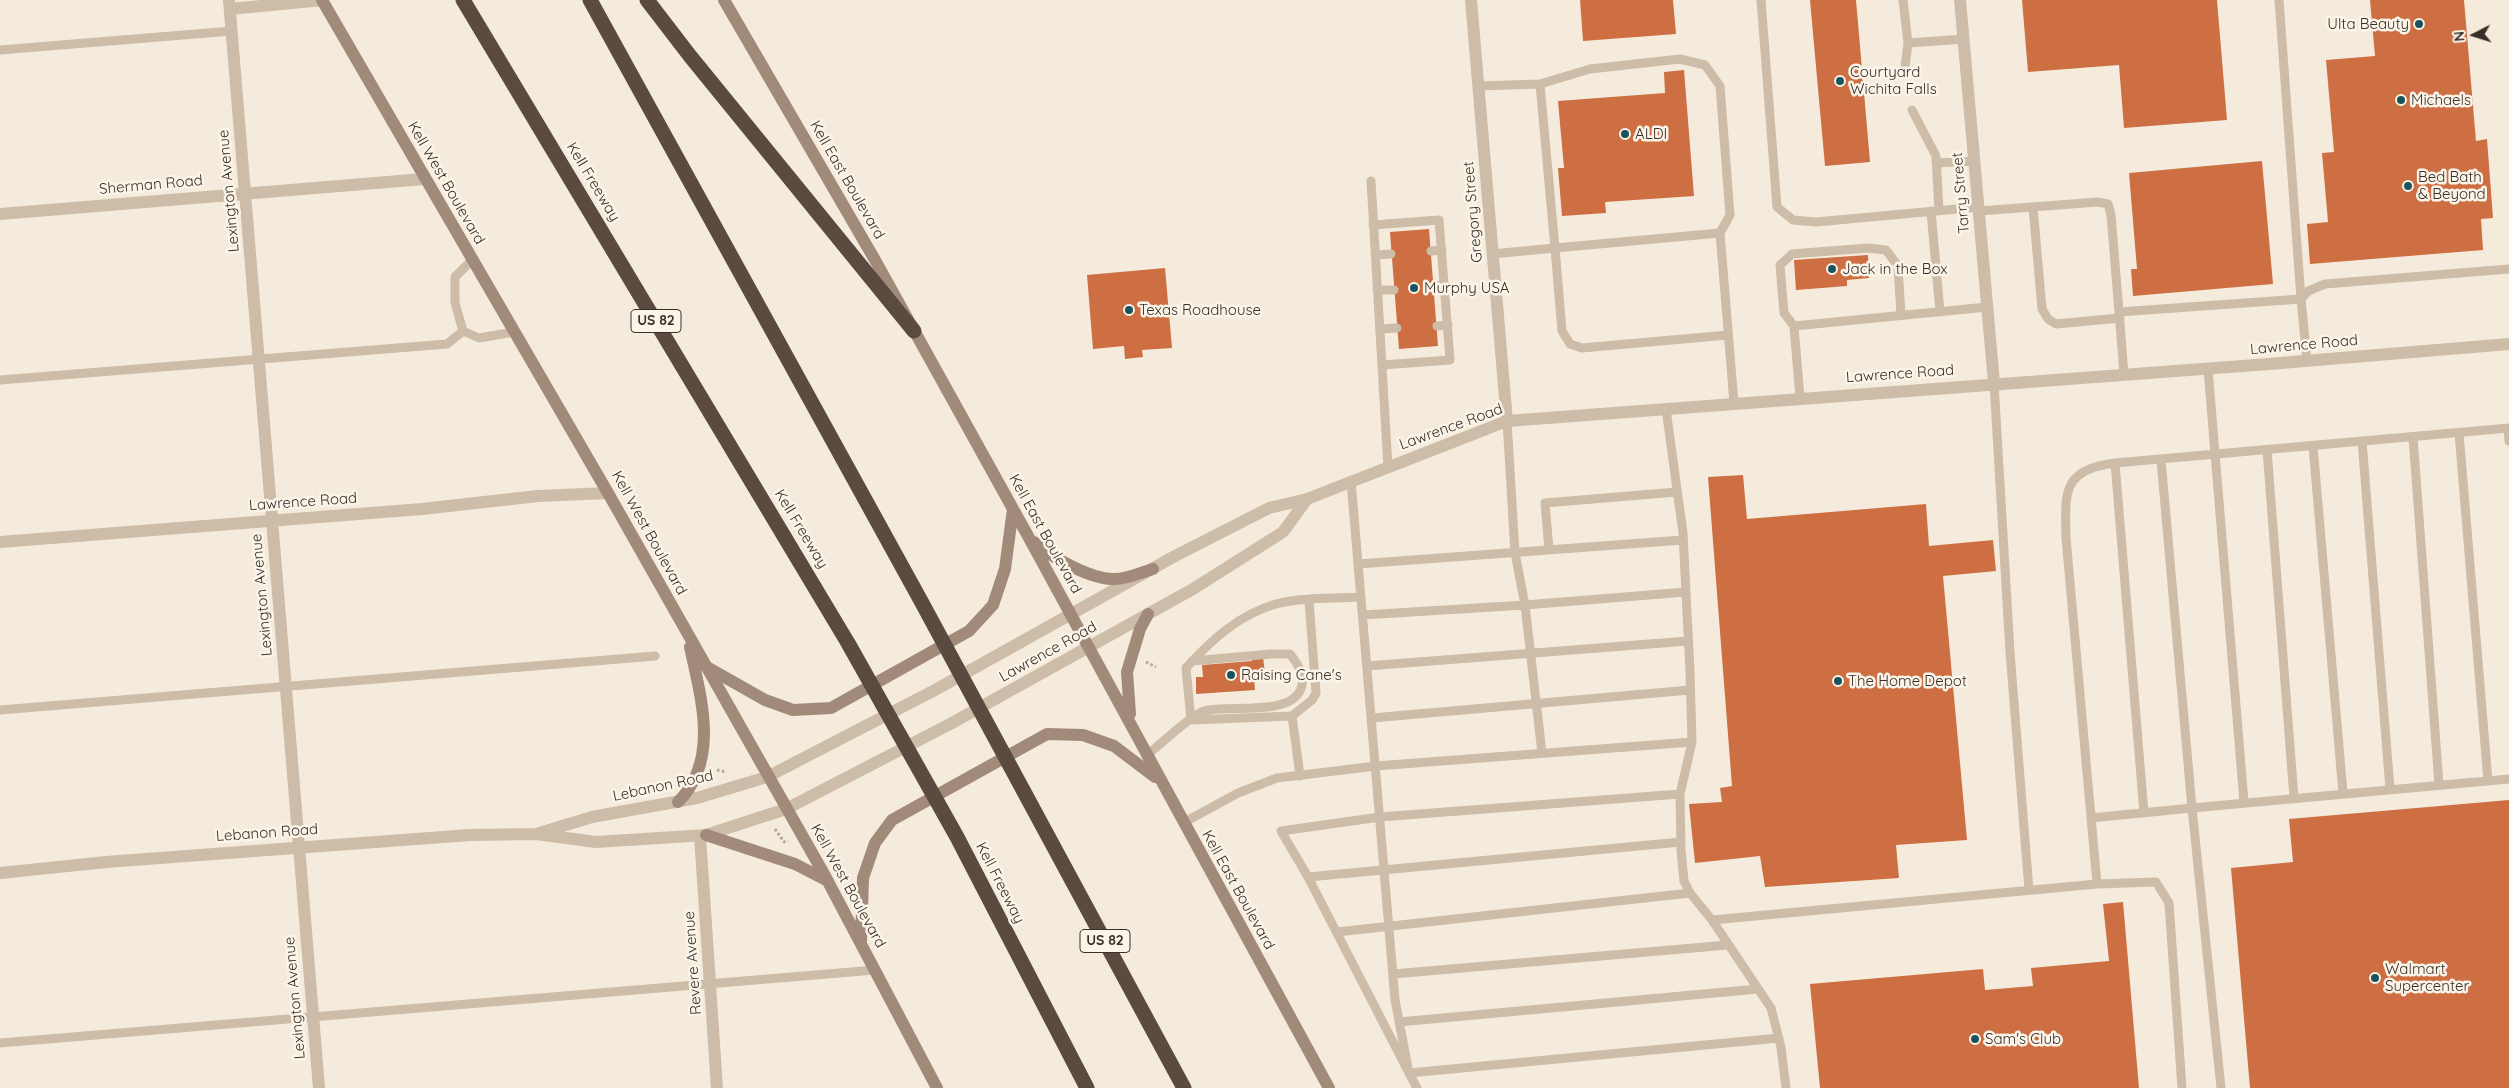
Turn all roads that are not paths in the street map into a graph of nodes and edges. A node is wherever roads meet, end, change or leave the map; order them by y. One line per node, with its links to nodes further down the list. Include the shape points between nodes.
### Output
1 (322, 0): 11 (street, Lexington Avenue); 22 (main road, Kell West Boulevard)
2 (464, 0): 166 (highway, Kell Freeway / US 82, via 848,642 957,837)
3 (590, 0): 167 (highway, US 82, via 922,601)
4 (646, 0): 54 (highway)
5 (724, 0): 54 (main road, Kell East Boulevard)
6 (1471, 0): 18 (street, Gregory Street)
7 (1761, 0): 27 (lane, via 1777,207 1793,220 1816,222)
8 (1903, 0): 14 (lane)
9 (1960, 0): 13 (street, Tarry Street)
10 (2278, 0): 43 (lane)
11 (230, 4): 12 (street, Lexington Avenue)
12 (232, 31): 15 (lane); 24 (street, Lexington Avenue)
13 (1964, 39): 14 (lane); 20 (street, Tarry Street)
14 (1908, 43): 16 (lane)
15 (0, 50)
16 (1905, 67)
17 (1540, 84): 18 (lane); 30 (lane, via 1590,69 1680,59 1705,65 1720,86 1730,215); 31 (lane)
18 (1478, 86): 35 (street, Gregory Street)
19 (1912, 110): 21 (lane, via 1936,156)
20 (1974, 161): 21 (lane); 26 (street, Tarry Street)
21 (1936, 163): 27 (lane)
22 (424, 179): 24 (street, Sherman Road); 37 (main road, Kell West Boulevard)
23 (1371, 181): 29 (lane)
24 (245, 194): 28 (street, Sherman Road); 58 (street, Lexington Avenue)
25 (2033, 207): 26 (lane); 47 (lane, via 2108,204); 47 (lane, via 2042,309 2048,319 2056,324)
26 (1979, 209): 27 (lane); 44 (street, Tarry Street)
27 (1935, 211): 45 (lane)
28 (0, 214)
29 (1373, 225): 32 (lane, via 1439,220); 36 (lane)
30 (1720, 233): 31 (lane); 56 (lane)
31 (1556, 248): 35 (lane); 56 (lane, via 1562,330 1570,344 1582,348)
32 (1442, 250): 33 (lane); 39 (lane)
33 (1431, 251)
34 (1391, 254): 36 (lane)
35 (1492, 254): 68 (street, Gregory Street)
36 (1376, 255): 41 (lane)
37 (472, 260): 53 (lane, via 455,277 456,303); 55 (main road, Kell West Boulevard)
38 (2509, 269): 43 (lane, via 2325,284 2308,291)
39 (1445, 285): 40 (lane); 48 (lane)
40 (1434, 286)
41 (1378, 290): 42 (lane); 52 (lane)
42 (1394, 290)
43 (2301, 299): 47 (lane); 59 (lane)
44 (1987, 307): 45 (lane); 64 (street, Tarry Street)
45 (1940, 312): 46 (lane)
46 (1901, 315): 50 (lane); 50 (lane, via 1898,266 1886,250 1868,248 1792,254 1780,265 1784,314)
47 (2120, 315): 62 (lane)
48 (1448, 325): 49 (lane); 60 (lane, via 1450,360)
49 (1437, 326)
50 (1794, 326): 65 (lane)
51 (1397, 328): 52 (lane)
52 (1380, 330): 60 (lane)
53 (463, 331): 55 (lane, via 479,338); 58 (lane, via 447,344)
54 (914, 331): 84 (main road, Kell East Boulevard)
55 (514, 332): 82 (main road, Kell West Boulevard)
56 (1728, 335): 66 (lane)
57 (2509, 344): 59 (street, Lawrence Road)
58 (259, 359): 63 (lane); 85 (street, Lexington Avenue)
59 (2307, 361): 61 (street, Lawrence Road)
60 (1382, 365): 79 (lane)
61 (2208, 368): 62 (street, Lawrence Road); 76 (lane)
62 (2124, 374): 64 (street, Lawrence Road)
63 (0, 380)
64 (1994, 383): 65 (street, Lawrence Road); 147 (lane, via 2010,652)
65 (1800, 398): 66 (street, Lawrence Road)
66 (1734, 403): 67 (street, Lawrence Road)
67 (1666, 409): 68 (street, Lawrence Road); 81 (lane)
68 (1507, 421): 79 (street, Lawrence Road); 90 (lane)
69 (2508, 428): 70 (lane); 73 (lane)
70 (2459, 433): 71 (lane); 124 (lane)
71 (2413, 437): 72 (lane); 125 (lane)
72 (2362, 441): 74 (lane); 126 (lane)
73 (2509, 441)
74 (2313, 446): 75 (lane); 127 (lane)
75 (2267, 450): 76 (lane); 129 (lane)
76 (2214, 454): 77 (lane); 131 (lane)
77 (2161, 460): 78 (lane); 132 (lane)
78 (2115, 463): 134 (lane); 136 (lane, via 2097,465 2077,475 2069,486 2065,507)
79 (1388, 467): 80 (street, Lawrence Road)
80 (1351, 481): 83 (street, Lawrence Road); 91 (lane)
81 (1677, 492): 87 (lane); 89 (lane, via 1545,503)
82 (608, 493): 85 (street, Lawrence Road, via 538,496); 100 (main road, Kell West Boulevard)
83 (1307, 498): 92 (street, Lawrence Road, via 1269,508); 98 (street, Lawrence Road, via 1283,532)
84 (1013, 509): 86 (main road, Kell East Boulevard); 106 (main road, via 1005,569 993,605 969,631 832,708 792,710 765,700)
85 (272, 520): 88 (street, Lawrence Road); 108 (street, Lexington Avenue)
86 (1028, 536): 92 (main road, via 1041,548 1091,574 1115,579); 97 (main road, Kell East Boulevard)
87 (1683, 540): 89 (lane); 93 (lane)
88 (0, 542)
89 (1549, 550): 90 (lane)
90 (1515, 553): 91 (lane); 96 (lane)
91 (1358, 564): 94 (lane)
92 (1153, 569): 97 (street, Lawrence Road)
93 (1686, 592): 96 (lane); 101 (lane)
94 (1361, 597): 95 (lane); 99 (lane)
95 (1309, 601): 105 (lane, via 1277,604 1239,620); 112 (lane, via 1316,693)
96 (1525, 605): 99 (lane); 103 (lane)
97 (1071, 614): 102 (main road, Kell East Boulevard); 121 (street, Lawrence Road, via 935,690)
98 (1148, 614): 102 (street, Lawrence Road); 115 (main road, via 1127,672)
99 (1363, 615): 107 (lane)
100 (686, 633): 106 (main road, Kell West Boulevard); 130 (main road, via 706,733 698,773 689,791)
101 (1688, 640): 103 (lane); 109 (lane)
102 (1089, 647): 115 (main road, Kell East Boulevard); 133 (street, Lawrence Road)
103 (1530, 653): 107 (lane); 110 (lane)
104 (655, 656): 108 (lane)
105 (1192, 661): 114 (lane, via 1186,668); 114 (lane, via 1290,654 1299,664 1302,684 1298,696 1289,703 1203,712)
106 (705, 666): 121 (main road, Kell West Boulevard)
107 (1367, 666): 113 (lane)
108 (286, 686): 111 (lane); 141 (street, Lexington Avenue)
109 (1690, 690): 110 (lane); 116 (lane)
110 (1536, 702): 113 (lane); 117 (lane)
111 (0, 710)
112 (1292, 716): 114 (lane); 120 (lane)
113 (1372, 718): 119 (lane)
114 (1191, 720): 118 (lane)
115 (1130, 722): 118 (main road, Kell East Boulevard)
116 (1692, 742): 117 (lane); 128 (lane)
117 (1542, 753): 119 (lane)
118 (1146, 756): 123 (main road, Kell East Boulevard)
119 (1376, 766): 120 (lane); 135 (lane)
120 (1300, 776): 137 (lane, via 1277,778 1238,792)
121 (767, 777): 130 (street, Lebanon Road); 133 (main road, Kell West Boulevard)
122 (2509, 779): 124 (lane)
123 (1160, 780): 137 (main road, Kell East Boulevard); 152 (main road, via 1114,746 1083,735 1047,734 892,820 875,843 864,878)
124 (2488, 781): 125 (lane)
125 (2439, 785): 126 (lane)
126 (2390, 789): 127 (lane)
127 (2343, 793): 129 (lane)
128 (1680, 794): 135 (lane); 140 (lane)
129 (2294, 798): 131 (lane)
130 (678, 802): 138 (street, Lebanon Road, via 592,817)
131 (2244, 802): 132 (lane)
132 (2192, 808): 134 (lane); 172 (lane)
133 (786, 809): 139 (street, Lebanon Road); 145 (main road, Kell West Boulevard)
134 (2144, 813): 136 (lane)
135 (1380, 817): 142 (lane); 144 (lane, via 1281,831)
136 (2091, 818): 146 (lane)
137 (1183, 823): 168 (main road, Kell East Boulevard)
138 (536, 834): 139 (street, Lebanon Road, via 596,842); 141 (street, Lebanon Road, via 470,835)
139 (703, 835): 145 (main road, via 794,864); 156 (street, Revere Avenue)
140 (1681, 842): 142 (lane); 148 (lane, via 1684,881)
141 (299, 847): 143 (street, Lebanon Road); 158 (street, Lexington Avenue)
142 (1385, 871): 144 (lane); 150 (lane)
143 (0, 873)
144 (1308, 876): 151 (lane)
145 (828, 881): 152 (main road, Kell West Boulevard)
146 (2096, 884): 147 (lane); 171 (lane, via 2156,882 2169,903)
147 (2029, 890): 149 (lane)
148 (1690, 893): 149 (lane); 150 (lane)
149 (1712, 920): 153 (lane)
150 (1390, 927): 151 (lane); 155 (lane)
151 (1337, 932): 162 (lane)
152 (861, 944): 154 (main road, Kell West Boulevard)
153 (1728, 945): 155 (lane); 157 (lane)
154 (875, 970): 156 (lane); 165 (main road, Kell West Boulevard)
155 (1393, 974): 159 (lane)
156 (710, 984): 158 (lane); 164 (street, Revere Avenue)
157 (1758, 989): 159 (lane); 160 (lane, via 1771,1008)
158 (313, 1017): 161 (lane); 163 (street, Lexington Avenue)
159 (1399, 1022): 162 (lane)
160 (1779, 1038): 162 (lane); 170 (lane)
161 (0, 1043)
162 (1410, 1074): 169 (lane)
163 (319, 1088)
164 (717, 1088)
165 (937, 1088)
166 (1087, 1088)
167 (1184, 1088)
168 (1329, 1088)
169 (1416, 1088)
170 (1786, 1088)
171 (2182, 1088)
172 (2221, 1088)

